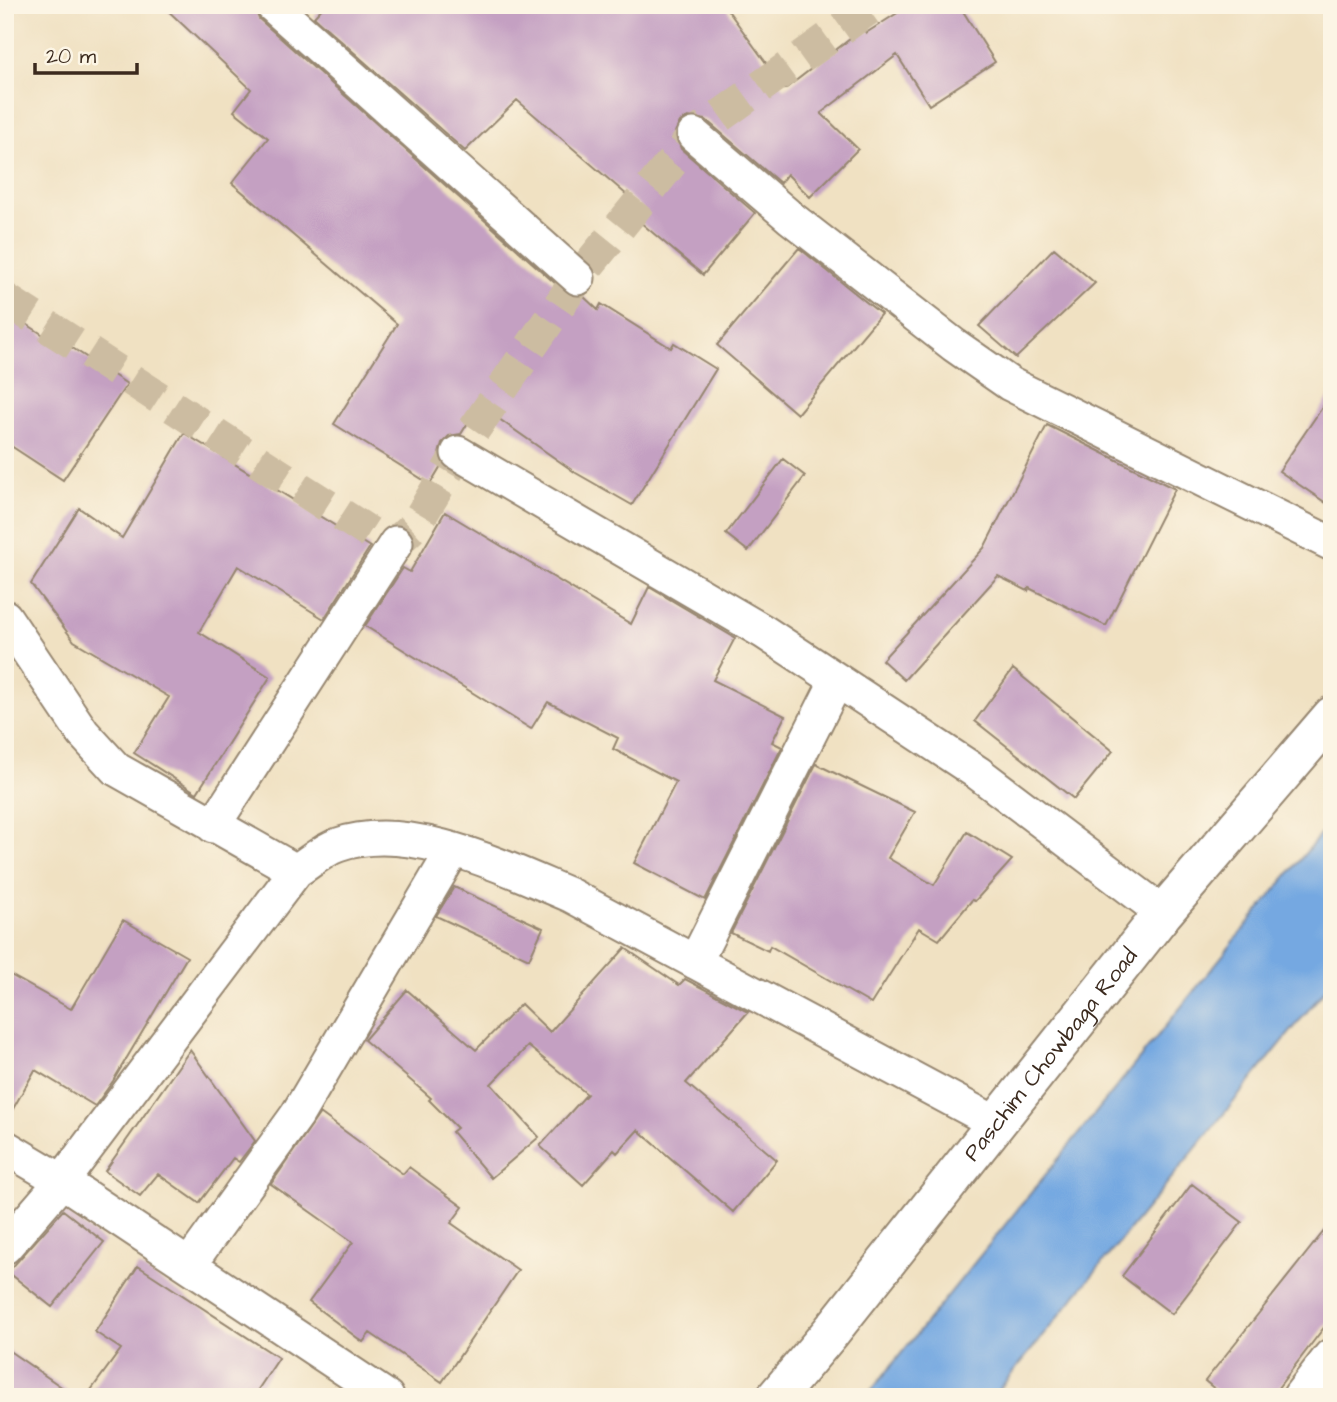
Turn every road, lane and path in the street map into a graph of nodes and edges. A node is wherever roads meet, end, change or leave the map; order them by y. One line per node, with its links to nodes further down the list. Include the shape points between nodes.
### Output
1 (272, 5): 3 (street)
2 (694, 135): 6 (street, via 802,227 1010,384)
3 (578, 278)
4 (458, 453): 8 (street, via 765,632)
5 (396, 543): 10 (street)
6 (1332, 544)
7 (5, 617): 10 (street, via 83,733 116,769)
8 (837, 680): 13 (street, via 978,773); 14 (street)
9 (1332, 716): 13 (street, Paschim Chowbaga Road)
10 (213, 826): 12 (street)
11 (452, 852): 12 (street, via 405,838 377,838 337,845); 14 (street, via 570,895); 19 (street, via 298,1115)
12 (296, 871): 17 (street)
13 (1163, 913): 15 (street, Paschim Chowbaga Road)
14 (695, 962): 15 (street)
15 (996, 1124): 22 (street, Paschim Chowbaga Road)
16 (5, 1147): 17 (street)
17 (62, 1181): 18 (street); 19 (street)
18 (5, 1247)
19 (189, 1265): 21 (street)
20 (1332, 1358): 23 (street)
21 (387, 1397)
22 (776, 1397)
23 (1302, 1397)

